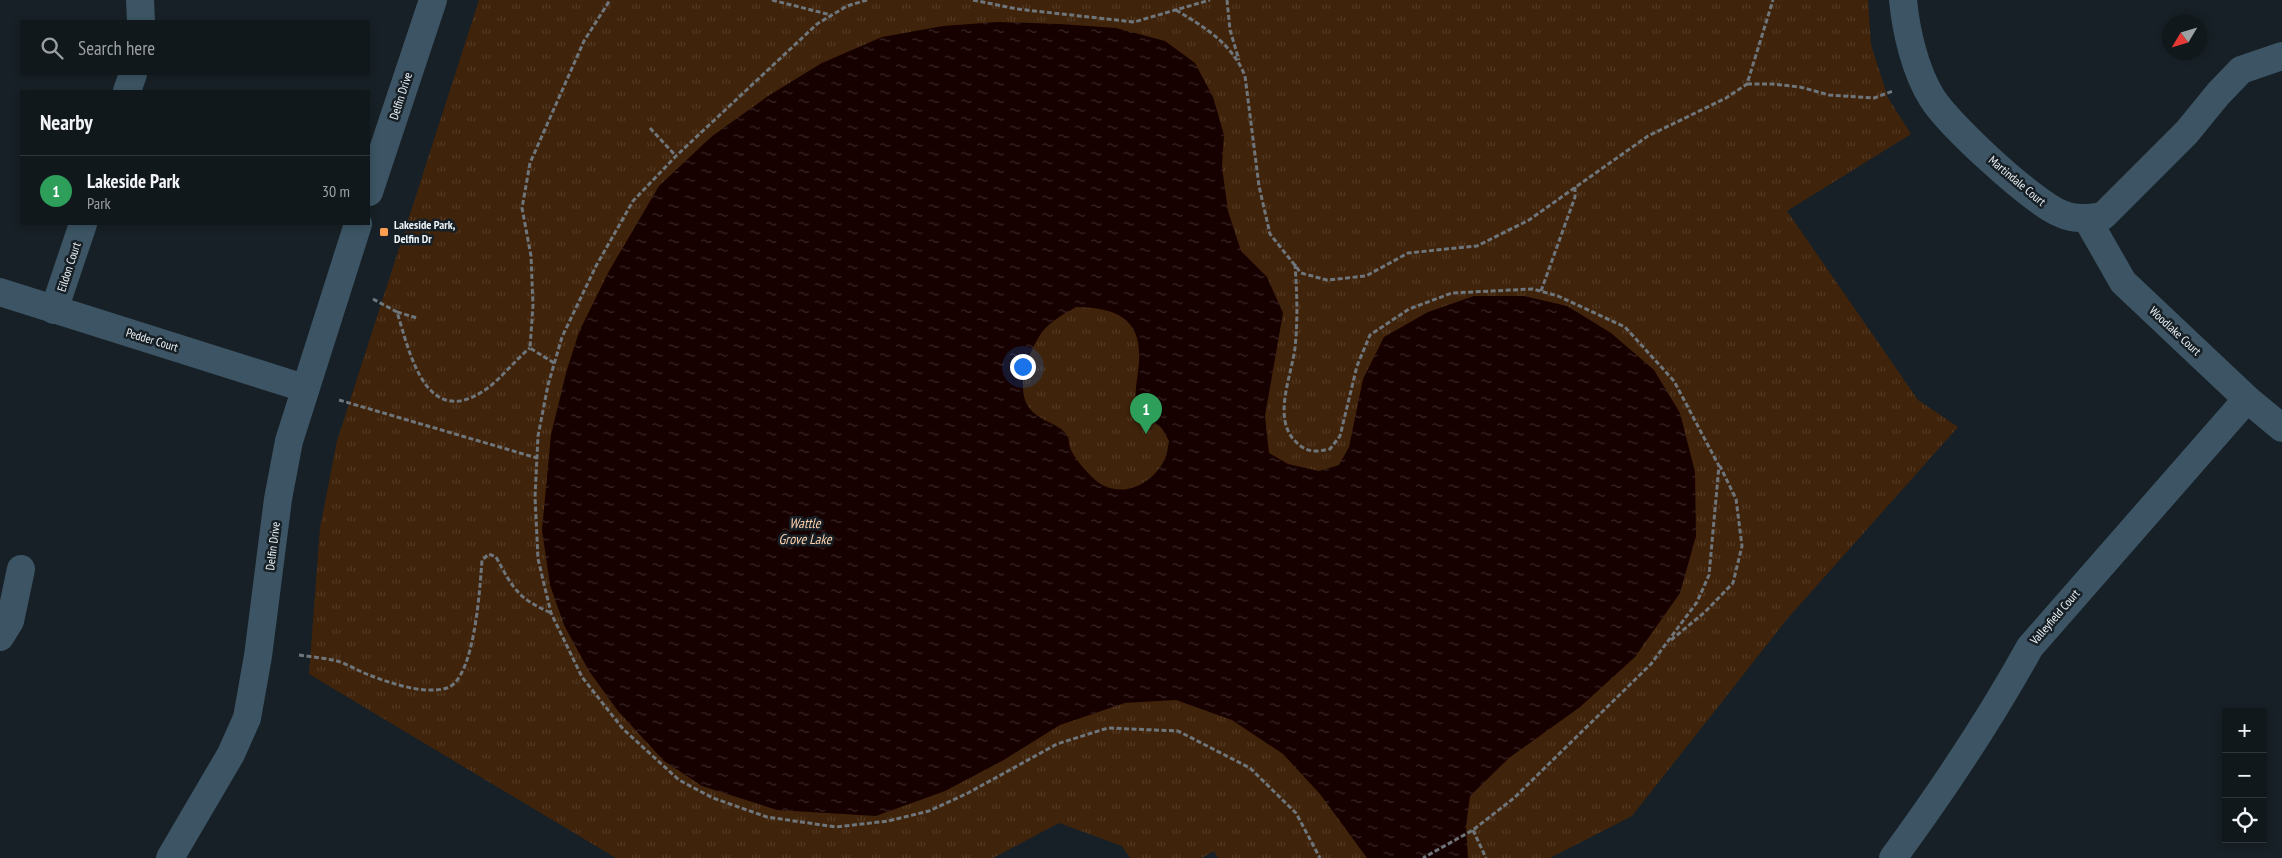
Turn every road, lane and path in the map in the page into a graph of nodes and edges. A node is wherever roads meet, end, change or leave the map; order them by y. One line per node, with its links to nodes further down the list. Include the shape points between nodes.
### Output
1 (140, 0): 13 (street)
2 (433, 0): 23 (street, Delfin Drive)
3 (610, 0): 34 (path, via 584,41 530,163 522,208 531,256)
4 (772, 0): 12 (path)
5 (868, 0): 12 (path, via 847,6)
6 (973, 0): 11 (path, via 1017,9 1134,22)
7 (1210, 0): 11 (path)
8 (1227, 0): 15 (path, via 1230,30)
9 (1774, 0): 18 (path)
10 (1903, 0): 17 (street, Martindale Court, via 1911,49)
11 (1176, 10): 15 (path, via 1216,34)
12 (832, 15): 21 (path, via 817,24)
13 (141, 20)
14 (2282, 56): 24 (street, via 2241,70 2187,132 2103,216)
15 (1240, 61): 27 (path, via 1245,76 1259,186 1270,234)
16 (133, 75): 19 (street)
17 (1924, 80): 18 (path, via 1874,98 1829,95 1800,86); 24 (street, Martindale Court, via 1932,97 1961,133 2038,200 2062,215)
18 (1746, 84): 22 (path, via 1726,98 1648,136)
19 (127, 90)
20 (650, 128): 21 (path)
21 (676, 156): 35 (path, via 633,201 596,266 562,337)
22 (1575, 187): 27 (path, via 1529,220 1477,246 1408,253 1366,276 1326,280 1301,273); 28 (path, via 1575,198)
23 (370, 189)
24 (2087, 219): 37 (street, Woodlake Court, via 2122,282)
25 (83, 225): 31 (street, Eildon Court)
26 (358, 225): 36 (street, Delfin Drive)
27 (1294, 264): 28 (path, via 1298,297 1295,348 1284,408 1286,433 1299,446 1313,453 1330,449 1340,436 1357,366 1370,334 1409,309 1452,293)
28 (1542, 291): 41 (path, via 1625,327 1674,380)
29 (0, 292): 31 (street, Pedder Court)
30 (373, 299): 32 (path)
31 (54, 310): 36 (street, Pedder Court)
32 (397, 312): 33 (path); 34 (path, via 421,379 439,398 455,402 467,400 487,389)
33 (416, 318)
34 (530, 348): 35 (path)
35 (554, 364): 40 (path)
36 (304, 388): 48 (street, Delfin Drive, via 288,442 247,718 231,754)
37 (2248, 399): 39 (street, Woodlake Court); 52 (street, Valleyfield Court, via 2030,647 1948,783)
38 (340, 400): 40 (path)
39 (2282, 428)
40 (537, 458): 43 (path, via 538,559)
41 (1720, 466): 45 (path, via 1708,575 1697,602); 45 (path, via 1736,499 1742,546 1734,583)
42 (21, 569): 44 (street, via 10,622)
43 (552, 613): 46 (path, via 531,604 515,592 496,556 489,554 482,560 472,647 459,679 448,688 410,687 338,661); 49 (path, via 582,677 623,729 679,780 713,798 767,817 836,827 888,821 929,811 1057,744 1108,728 1178,731 1250,768 1296,813)
44 (0, 637)
45 (1666, 644): 47 (path, via 1651,664 1569,746 1514,798)
46 (299, 655)
47 (1473, 830): 50 (path); 51 (path)
48 (170, 858)
49 (1320, 858)
50 (1423, 858)
51 (1486, 858)
52 (1892, 858)

